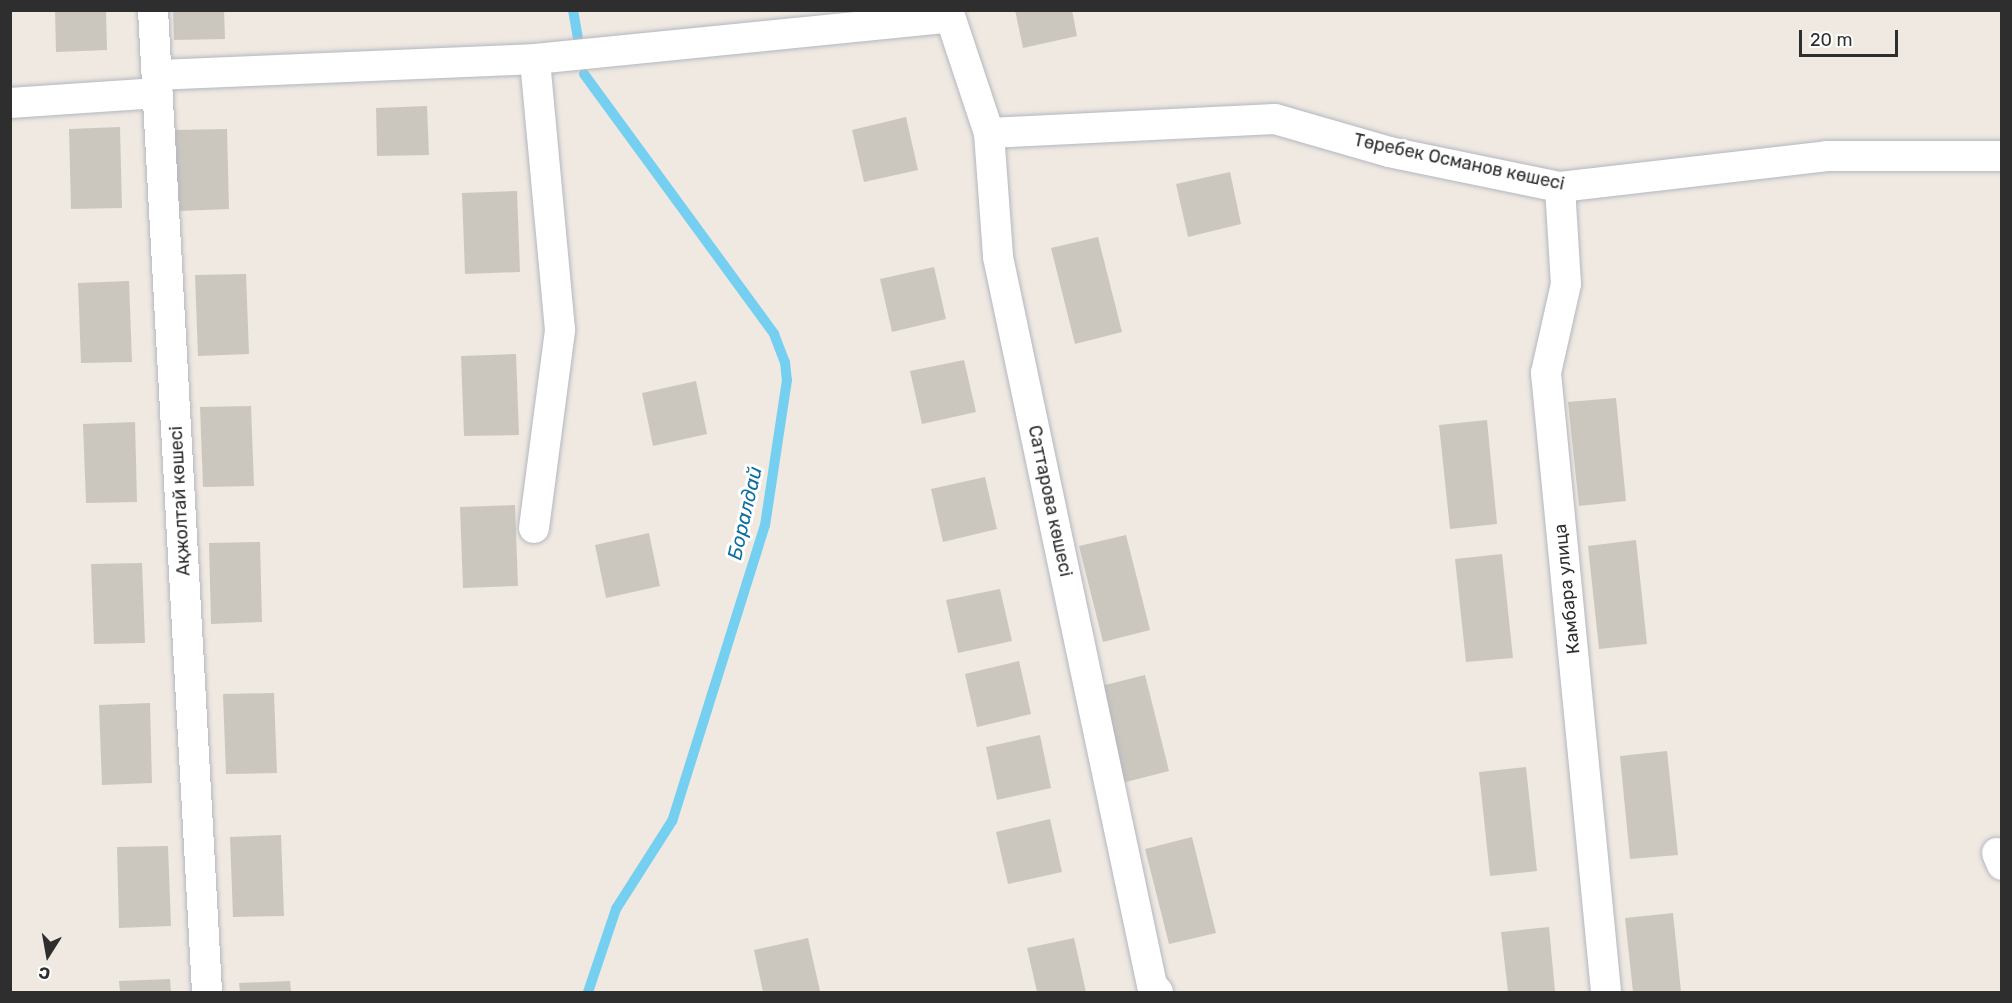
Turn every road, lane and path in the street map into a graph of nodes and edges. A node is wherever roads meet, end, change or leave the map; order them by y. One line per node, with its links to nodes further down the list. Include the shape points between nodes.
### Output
1 (153, 10): 4 (street, Ақжолтай көшесі)
2 (949, 14): 3 (street); 6 (street, Саттарова көшесі)
3 (535, 59): 4 (street); 9 (street, via 560,330)
4 (157, 84): 5 (street); 10 (street, Ақжолтай көшесі)
5 (10, 103)
6 (989, 133): 8 (street, Төребек Османов көшесі, via 1275,119 1389,152); 11 (street, Саттарова көшесі, via 998,257 1152,985)
7 (2001, 156): 8 (street, Төребек Османов көшесі, via 1827,156)
8 (1560, 187): 12 (street, Камбара улица, via 1566,284 1546,373)
9 (534, 528)
10 (207, 993)
11 (1158, 993)
12 (1606, 993)

